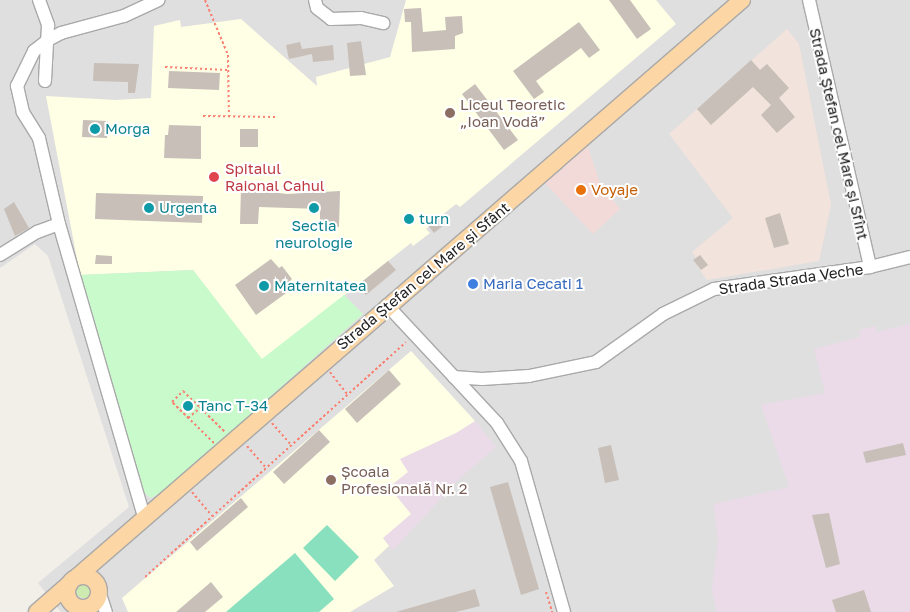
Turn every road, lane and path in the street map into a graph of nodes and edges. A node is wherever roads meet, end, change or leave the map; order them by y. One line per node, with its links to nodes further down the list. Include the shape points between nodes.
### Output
1 (39, 0): 8 (street, via 48,25)
2 (159, 0): 8 (street, via 124,16 60,33)
3 (205, 0): 10 (path, via 228,55)
4 (315, 0): 7 (street, via 317,8 331,20 361,18)
5 (742, 0): 19 (main road, Strada Ștefan cel Mare și Sfânt, via 523,192)
6 (809, 0): 18 (street, Strada Ștefan cel Mare și Sfînt)
7 (383, 23)
8 (48, 40): 11 (street); 15 (street, via 34,51 17,86 18,99 40,138)
9 (166, 67): 10 (path)
10 (227, 70): 14 (path)
11 (45, 81)
12 (203, 116): 14 (path)
13 (276, 117): 14 (path)
14 (229, 118)
15 (59, 224): 16 (street, via 37,232); 32 (street)
16 (0, 255)
17 (910, 257): 18 (street, Strada Strada Veche)
18 (870, 267): 22 (street, Strada Strada Veche, via 714,289 663,314 596,362 529,376)
19 (387, 305): 21 (main road, Strada Ștefan cel Mare și Sfânt); 22 (street)
20 (412, 348): 23 (path, via 406,341)
21 (322, 362): 23 (path); 25 (main road, Strada Ștefan cel Mare și Sfânt)
22 (454, 377): 42 (street, via 497,423 521,461)
23 (347, 394): 28 (path)
24 (200, 408): 26 (path); 26 (path, via 183,391 172,402); 27 (path)
25 (264, 413): 27 (main road, Strada Ștefan cel Mare și Sfânt); 28 (path)
26 (188, 418): 27 (path)
27 (232, 443): 29 (path); 30 (main road, Strada Ștefan cel Mare și Sfânt)
28 (291, 445): 29 (path)
29 (266, 468): 31 (path)
30 (185, 484): 31 (path); 32 (main road, Strada Ștefan cel Mare și Sfânt)
31 (212, 516): 34 (path)
32 (145, 520): 33 (main road, Strada Ștefan cel Mare și Sfânt)
33 (105, 553): 35 (main road, Strada Ștefan cel Mare și Sfânt); 37 (main road)
34 (145, 577)
35 (74, 580): 37 (main road, via 90,577); 38 (main road, via 67,595); 39 (main road, Strada Ștefan cel Mare și Sfânt)
36 (545, 588): 41 (path)
37 (99, 591): 38 (main road, via 95,602); 40 (street)
38 (83, 608): 39 (main road, via 60,604)
39 (37, 612)
40 (106, 612)
41 (552, 612)
42 (564, 612)

